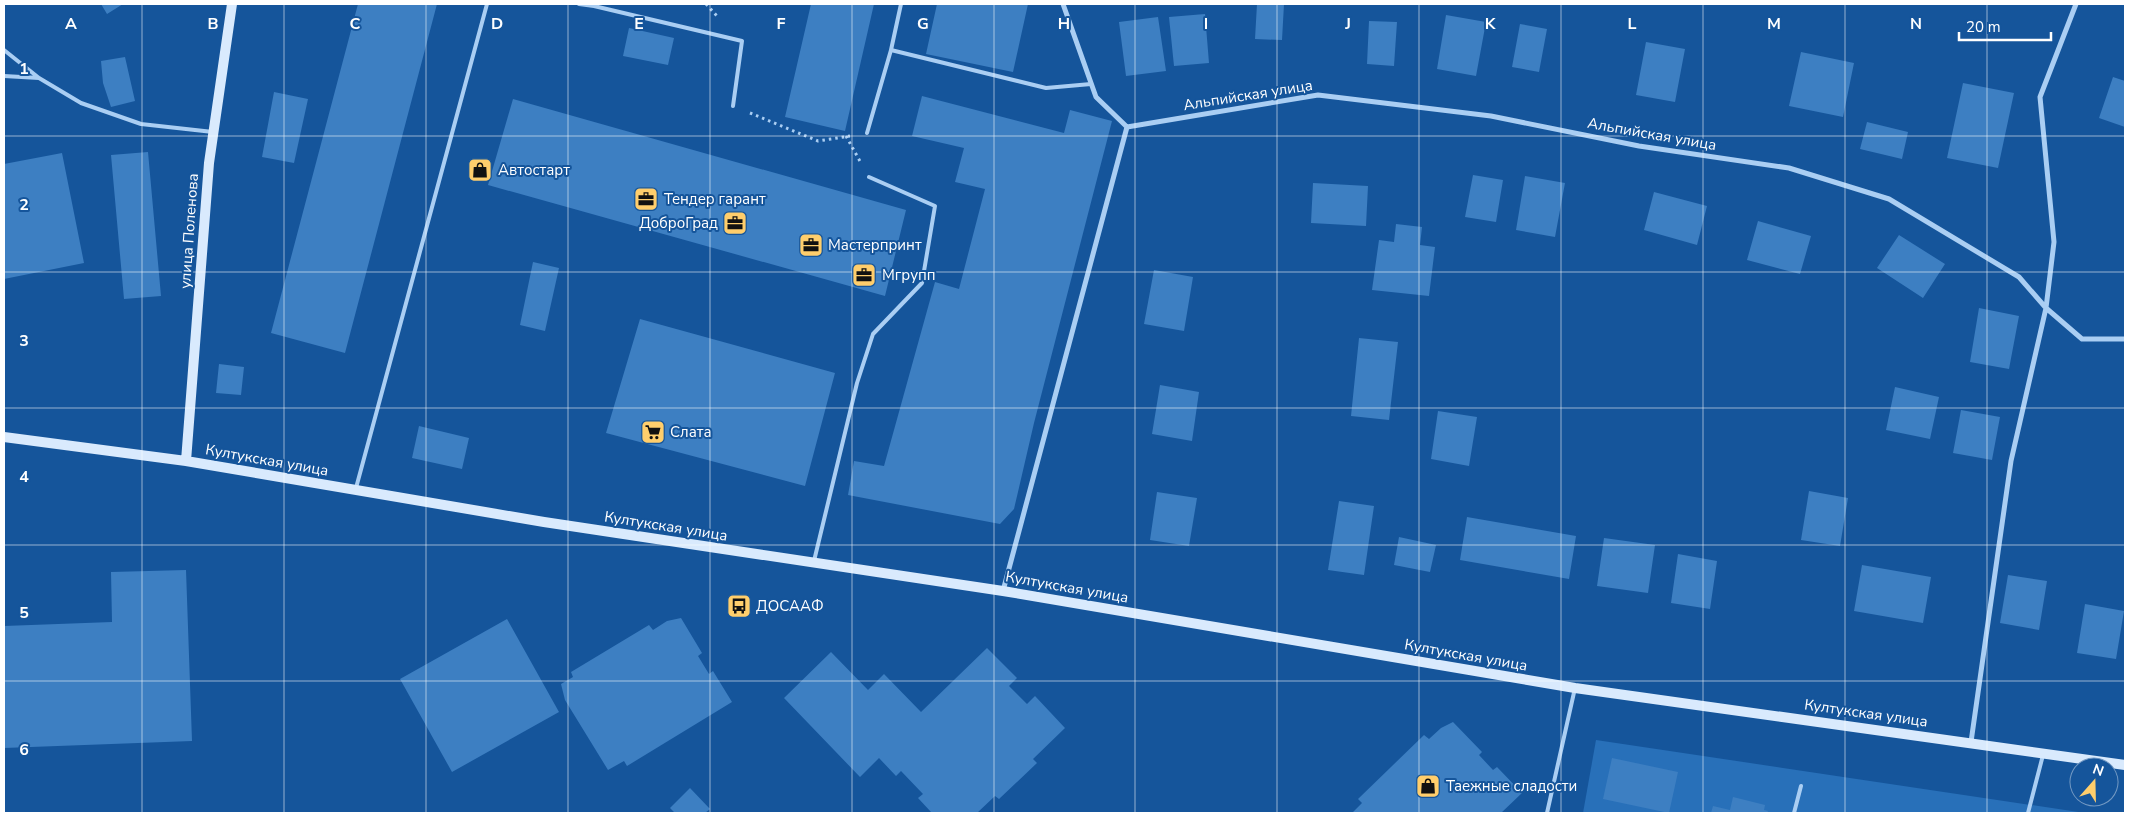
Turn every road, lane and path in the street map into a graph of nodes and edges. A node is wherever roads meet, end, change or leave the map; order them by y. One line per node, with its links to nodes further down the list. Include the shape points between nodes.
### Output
1 (232, 4): 15 (street, улица Поленова)
2 (487, 4): 23 (lane)
3 (579, 4): 7 (lane)
4 (900, 4): 9 (lane)
5 (1063, 4): 12 (street)
6 (2076, 4): 19 (street, via 2040,97 2054,242)
7 (594, 5): 13 (lane, via 742,41)
8 (4, 50): 11 (lane)
9 (890, 50): 12 (lane, via 1046,88); 16 (lane)
10 (4, 76): 11 (lane)
11 (39, 78): 15 (lane, via 81,103 141,124)
12 (1091, 84): 14 (street, via 1096,97)
13 (733, 106): 17 (path, via 818,141)
14 (1127, 127): 19 (street, Альпийская улица, via 1318,95 1491,116 1639,146 1789,168 1889,199 2019,276); 25 (street)
15 (213, 132): 22 (street, улица Поленова)
16 (867, 133): 17 (path)
17 (846, 136): 18 (path)
18 (869, 177): 24 (lane, via 935,206 922,283 874,334 857,383)
19 (2046, 308): 20 (street, Альпийская улица, via 2082,339); 27 (street, via 2011,461)
20 (2125, 339)
21 (4, 437): 22 (street, Култукская улица)
22 (186, 461): 23 (street, Култукская улица)
23 (355, 490): 24 (street, Култукская улица)
24 (814, 563): 25 (street, Култукская улица)
25 (1003, 591): 26 (street, Култукская улица)
26 (1574, 688): 27 (street, Култукская улица); 31 (lane)
27 (1971, 742): 28 (street, Култукская улица)
28 (2044, 753): 29 (street, Култукская улица); 33 (lane)
29 (2125, 765)
30 (1801, 786): 32 (lane)
31 (1547, 813)
32 (1794, 813)
33 (2028, 813)

